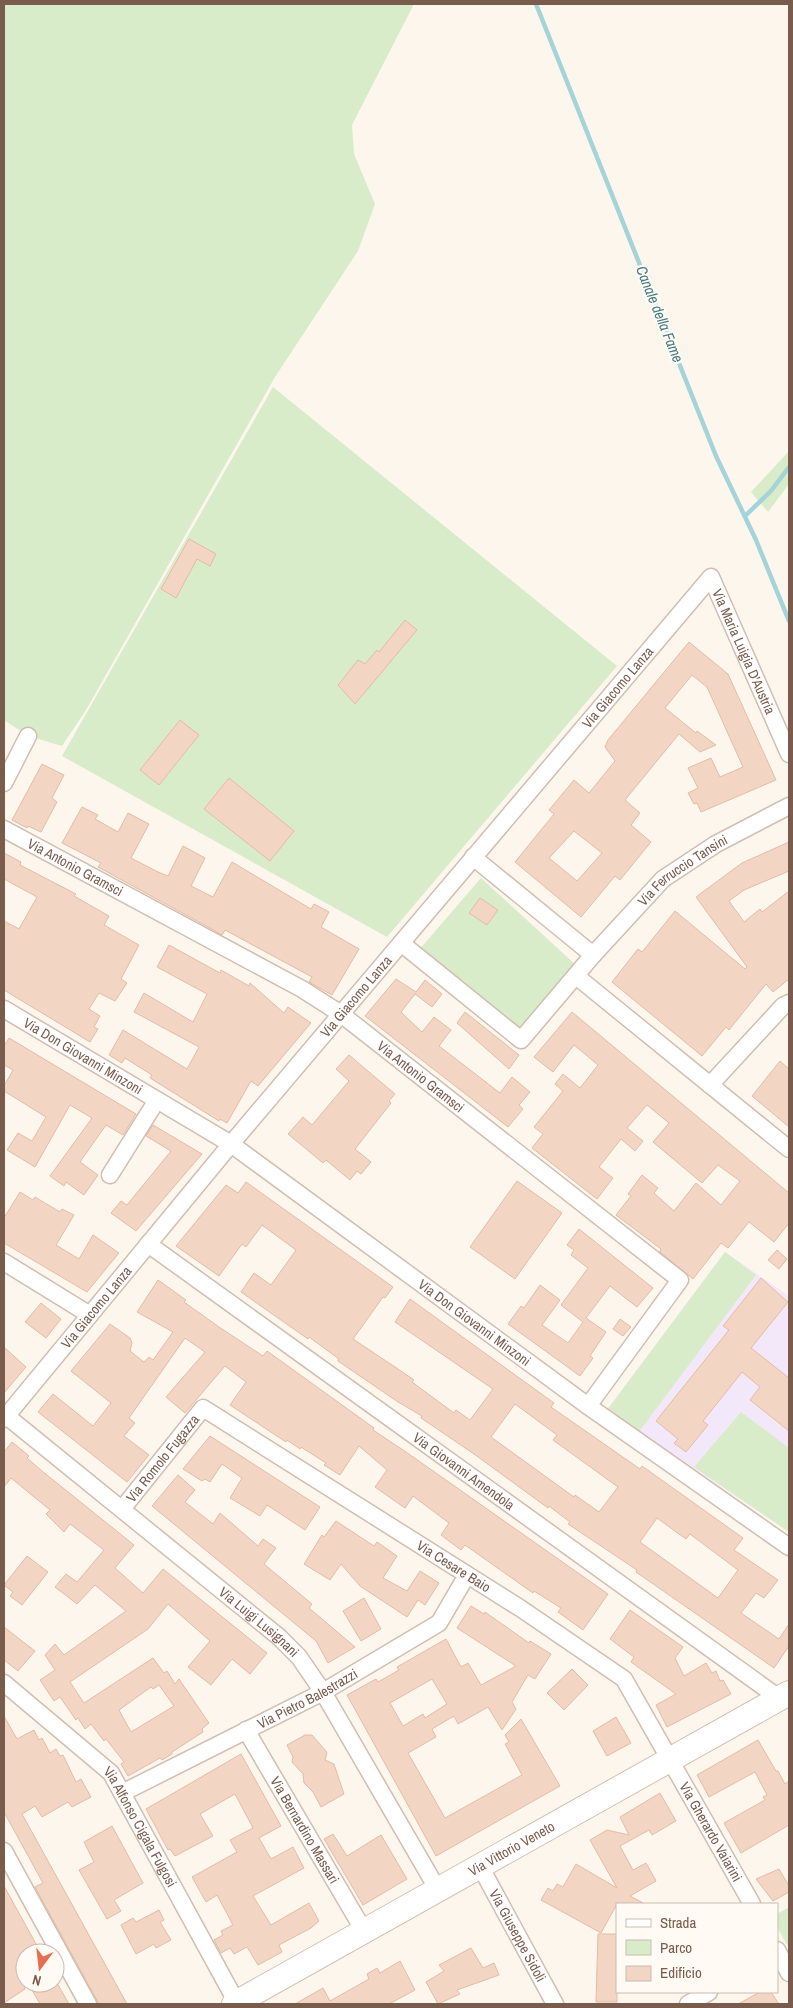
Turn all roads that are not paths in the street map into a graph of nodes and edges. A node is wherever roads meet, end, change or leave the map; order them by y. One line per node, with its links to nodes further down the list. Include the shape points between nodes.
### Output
1 (711, 577): 3 (street, Via Maria Luigia D'Austria); 7 (street, Via Giacomo Lanza)
2 (28, 736): 4 (street)
3 (789, 754)
4 (4, 783)
5 (789, 806): 9 (street, Via Ferruccio Tansini, via 716,844 663,879)
6 (4, 829): 12 (street, Via Antonio Gramsci, via 302,989)
7 (473, 856): 8 (street, Via Giacomo Lanza); 9 (street)
8 (401, 943): 10 (street, Via Ferruccio Tansini, via 521,1040); 12 (street, Via Giacomo Lanza)
9 (593, 955): 10 (street, Via Ferruccio Tansini)
10 (576, 976): 14 (street)
11 (789, 1003): 14 (street)
12 (341, 1014): 16 (street, Via Giacomo Lanza); 22 (street, Via Antonio Gramsci, via 680,1280)
13 (6, 1015): 15 (street, Via Don Giovanni Minzoni)
14 (710, 1084): 17 (street)
15 (157, 1100): 16 (street, Via Don Giovanni Minzoni); 18 (street, Via Don Giovanni Minzoni)
16 (231, 1144): 19 (street, Via Giacomo Lanza); 22 (street, Via Don Giovanni Minzoni)
17 (789, 1149)
18 (110, 1175)
19 (148, 1244): 21 (street, Via Giacomo Lanza); 30 (street, Via Giovanni Amendola)
20 (4, 1262): 21 (street)
21 (90, 1315): 24 (street, Via Giacomo Lanza)
22 (588, 1406): 26 (street, Via Don Giovanni Minzoni)
23 (203, 1408): 25 (street, Via Romolo Fugazza); 27 (street, Via Cesare Baio)
24 (5, 1416): 25 (street, Via Luigi Lusignani)
25 (122, 1509): 29 (street, Via Luigi Lusignani, via 280,1637 299,1657)
26 (789, 1547)
27 (467, 1575): 29 (street, Via Pietro Balestrazzi, via 439,1623); 32 (street, Via Cesare Baio, via 624,1679)
28 (4, 1683): 33 (street, Via Alfonso Cigala Fulgosi, via 111,1773)
29 (323, 1692): 31 (street, Via Pietro Balestrazzi); 36 (street, Via Luigi Lusignani)
30 (784, 1696): 32 (main road, Via Vittorio Veneto)
31 (246, 1730): 33 (street, Via Pietro Balestrazzi); 38 (street, Via Bernardino Massari)
32 (670, 1760): 35 (main road, Via Vittorio Veneto); 37 (street, Via Gherardo Vaiarini)
33 (122, 1793): 42 (street, Via Alfonso Cigala Fulgosi)
34 (4, 1850): 43 (street)
35 (480, 1866): 36 (main road, Via Vittorio Veneto); 44 (street, Via Giuseppe Sidoli)
36 (438, 1890): 38 (main road, Via Vittorio Veneto)
37 (751, 1903)
38 (364, 1931): 42 (main road, Via Vittorio Veneto)
39 (778, 1953): 40 (street)
40 (789, 1972)
41 (707, 1993): 45 (street)
42 (235, 2003)
43 (88, 2004)
44 (555, 2004)
45 (688, 2004)

